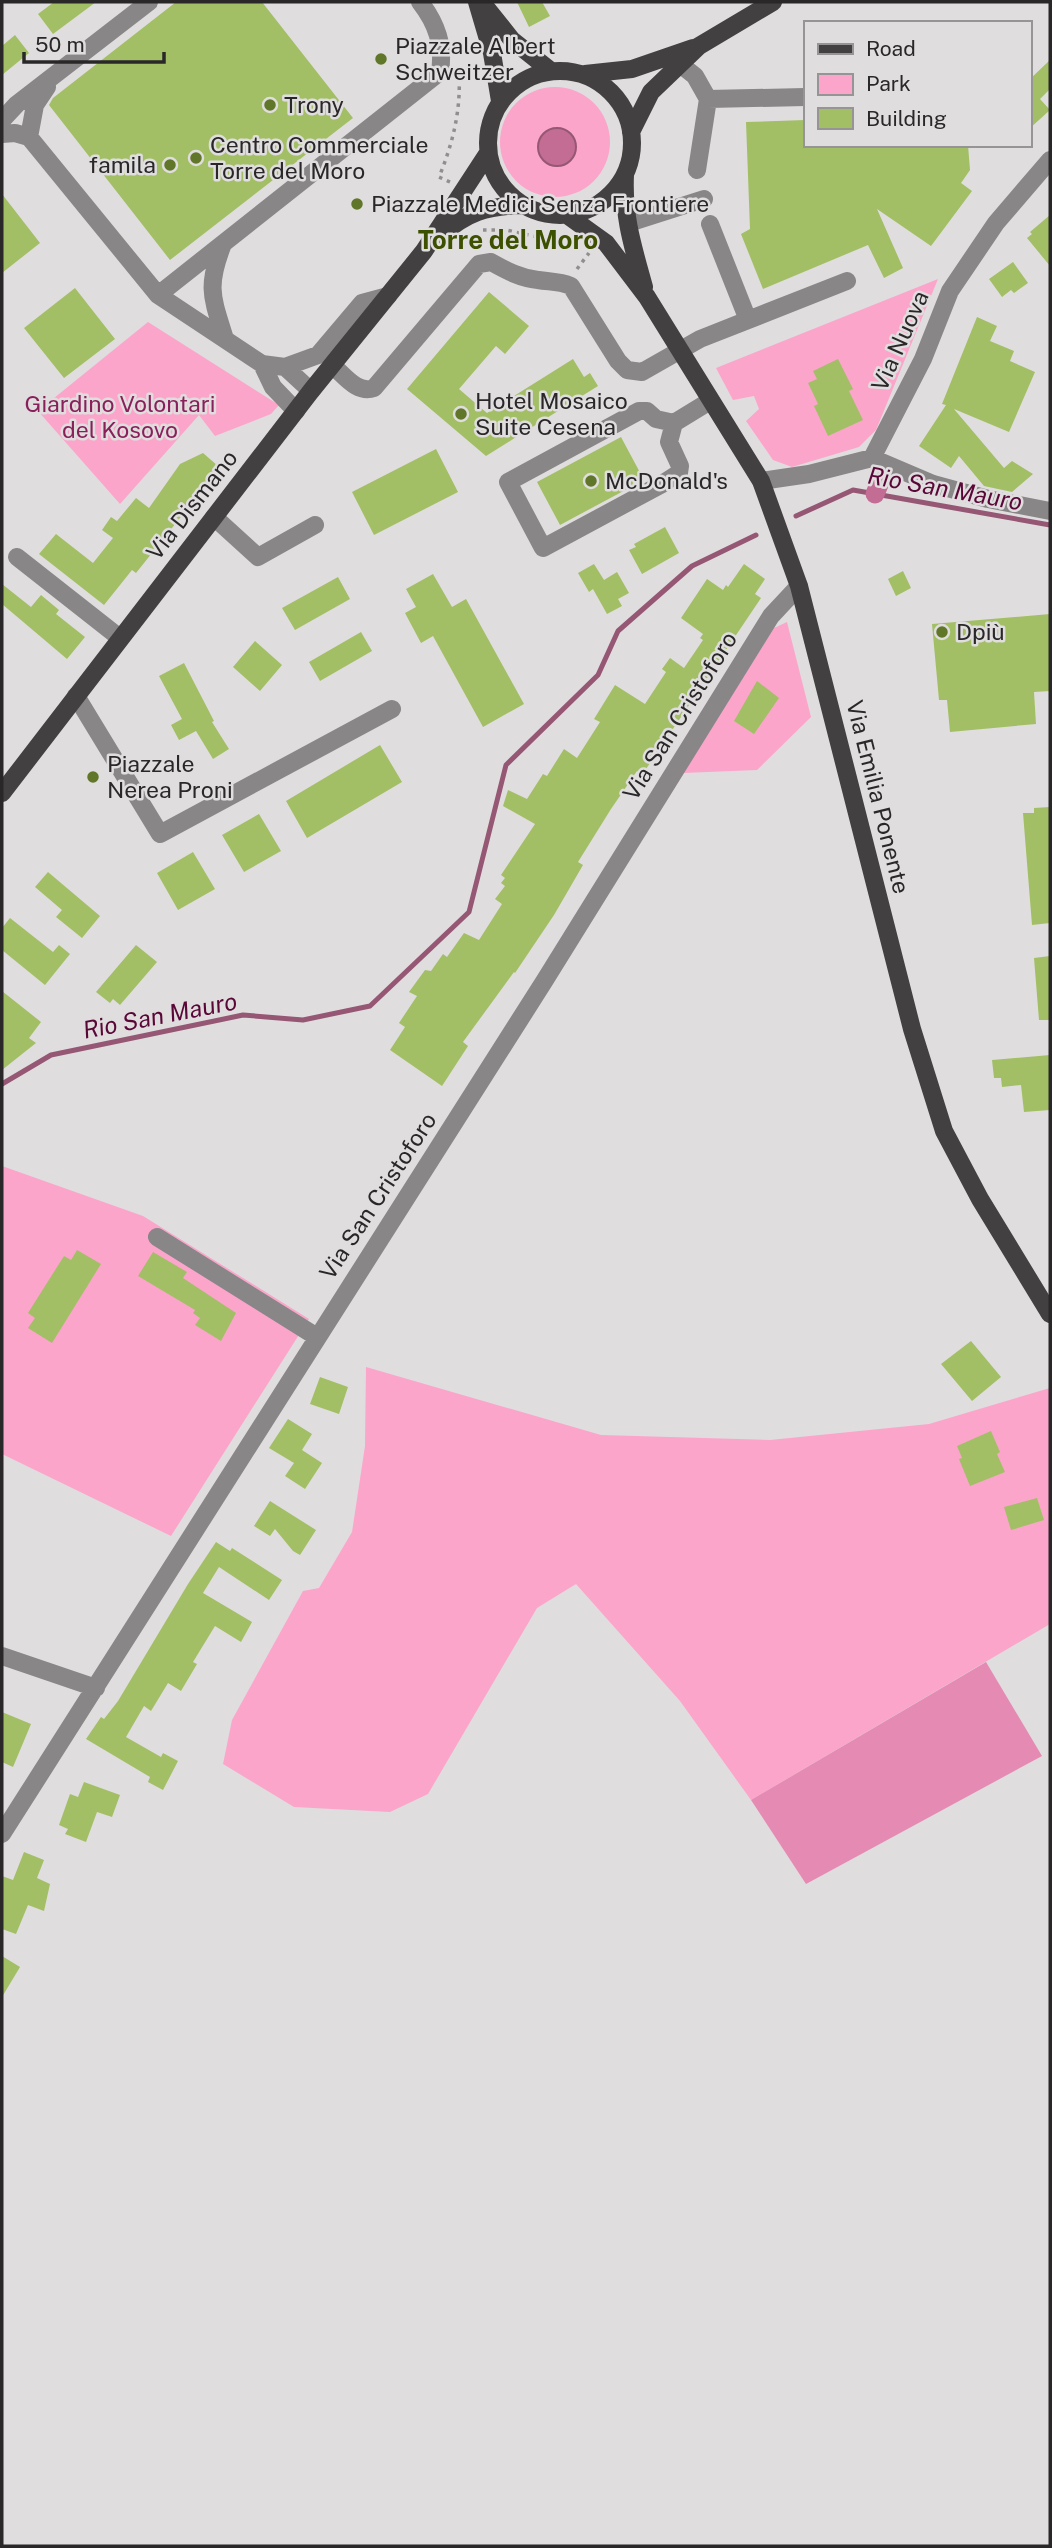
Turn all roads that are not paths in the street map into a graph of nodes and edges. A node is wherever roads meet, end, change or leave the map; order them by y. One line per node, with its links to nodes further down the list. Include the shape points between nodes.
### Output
1 (149, 2): 9 (street)
2 (420, 2): 26 (street, via 440,38 440,72)
3 (479, 2): 7 (main road, via 512,40); 12 (main road)
4 (773, 2): 5 (main road)
5 (699, 46): 6 (main road); 8 (main road, via 632,69)
6 (680, 64): 11 (street, via 695,76); 14 (main road, via 651,92)
7 (551, 71): 8 (main road); 12 (main road, via 531,76)
8 (582, 74): 14 (main road, via 615,96)
9 (56, 76): 13 (street); 16 (street, via 35,105)
10 (804, 97): 11 (street)
11 (708, 99): 19 (street)
12 (500, 101): 17 (main road, via 487,135)
13 (2, 120)
14 (631, 132): 20 (main road)
15 (2, 134): 16 (street)
16 (29, 137): 29 (street)
17 (488, 153): 22 (main road, via 499,183); 27 (main road, Via Dismano)
18 (1050, 160): 44 (street, Via Nuova, via 996,223 950,291 923,359)
19 (697, 170)
20 (625, 174): 23 (main road, via 601,202); 31 (main road, Via Emilia Ponente, via 627,228)
21 (704, 199): 24 (street)
22 (523, 205): 23 (main road, via 544,214); 27 (main road, Via Dismano, via 472,213)
23 (567, 215): 31 (main road, Via Emilia Ponente, via 606,243)
24 (632, 222)
25 (710, 224): 32 (street)
26 (224, 241): 29 (street); 33 (street, via 214,265 212,301)
27 (424, 251): 30 (main road, Via Dismano)
28 (847, 281): 32 (street)
29 (158, 295): 33 (street)
30 (388, 296): 36 (main road, Via Dismano); 37 (street, via 362,303 318,355)
31 (647, 297): 34 (main road, Via Emilia Ponente)
32 (748, 320): 34 (street)
33 (225, 339): 35 (street)
34 (679, 350): 36 (street, via 642,372 627,370 571,286 513,275 491,262 479,264 374,388 359,389); 39 (main road, Via Emilia Ponente)
35 (262, 364): 37 (street); 40 (street, via 273,387)
36 (333, 366): 38 (main road, Via Dismano)
37 (285, 368): 38 (street)
38 (311, 391): 40 (main road, Via Dismano)
39 (710, 401): 42 (street); 45 (main road, Via Emilia Ponente)
40 (296, 411): 47 (main road, Via Dismano)
41 (652, 415): 42 (street); 43 (street); 43 (street, via 635,412 508,482 543,548 676,476 681,466)
42 (674, 423): 43 (street)
43 (670, 445)
44 (872, 458): 45 (street); 46 (street, via 933,484)
45 (761, 481): 50 (main road, Via Emilia Ponente)
46 (1050, 511)
47 (214, 517): 48 (street, via 258,557); 51 (main road, Via Dismano)
48 (315, 525)
49 (17, 556): 51 (street)
50 (799, 586): 56 (main road, Via Emilia Ponente, via 927,1083 950,1142 980,1199); 57 (street, Via San Cristoforo, via 771,616)
51 (120, 638): 52 (main road, Via Dismano)
52 (76, 696): 53 (street, via 160,834); 54 (main road, Via Dismano)
53 (392, 709)
54 (2, 793)
55 (157, 1237): 57 (street)
56 (1050, 1314)
57 (317, 1337): 59 (street, Via San Cristoforo)
58 (2, 1656): 59 (street)
59 (96, 1688): 60 (street, Via San Cristoforo)
60 (2, 1834)

